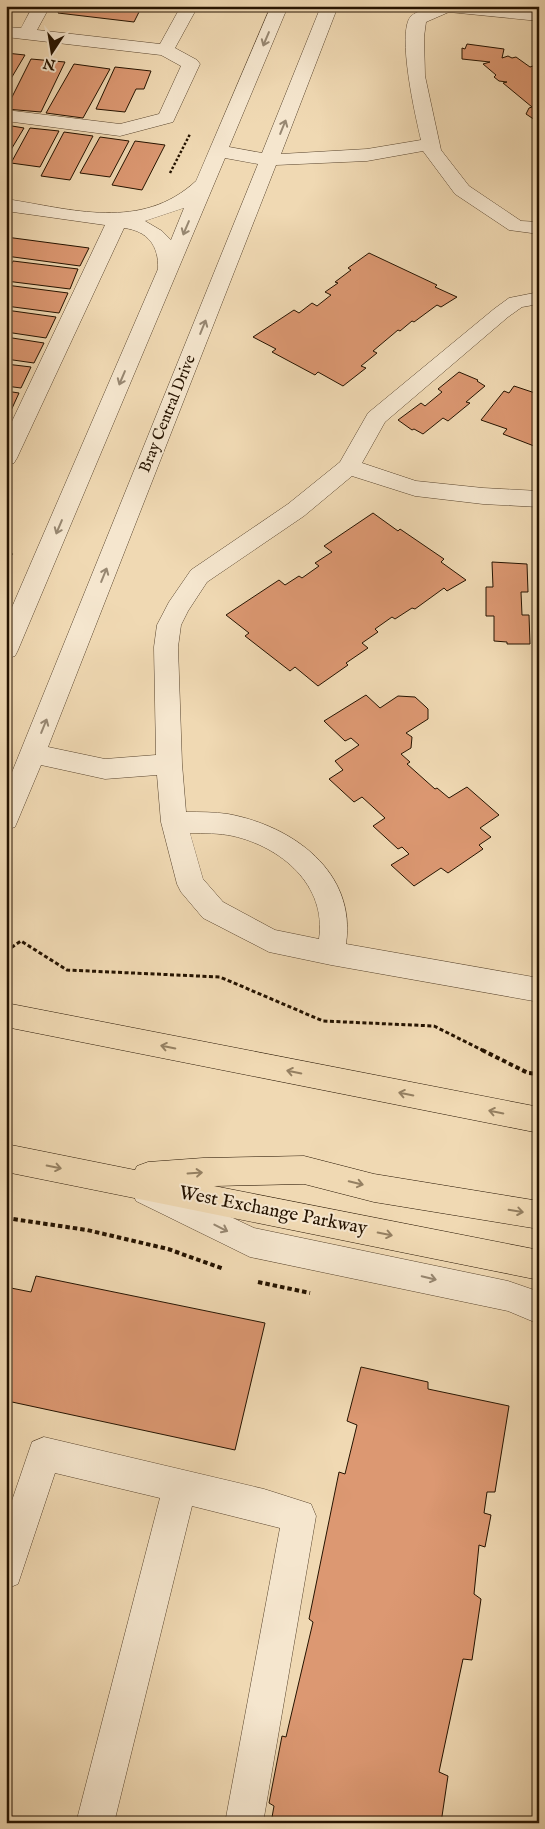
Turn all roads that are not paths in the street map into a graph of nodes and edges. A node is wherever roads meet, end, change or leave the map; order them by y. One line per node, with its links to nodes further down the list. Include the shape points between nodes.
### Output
1 (42, 6): 7 (street)
2 (190, 6): 8 (street)
3 (280, 6): 11 (street, one-way to 11)
4 (330, 6): 12 (street, Bray Central Drive, one-way to 4)
5 (539, 16): 10 (street, via 447,7 418,19 416,76)
6 (6, 32): 7 (street)
7 (26, 34): 8 (street)
8 (165, 50): 9 (street, via 191,64 167,118 120,130)
9 (6, 115)
10 (430, 144): 12 (street, via 367,155); 16 (street, via 462,190 516,226)
11 (218, 151): 12 (street); 13 (street)
12 (270, 160): 23 (street, Bray Central Drive, one-way to 12)
13 (205, 183): 15 (street, via 191,198 169,210); 17 (street, one-way to 17)
14 (6, 205): 15 (street)
15 (118, 219): 17 (street, via 151,231 164,242 170,255); 19 (street)
16 (539, 228)
17 (168, 270): 22 (street, one-way to 22)
18 (539, 298): 20 (street, via 516,302 501,313 376,418)
19 (6, 458)
20 (349, 467): 21 (street, via 415,488); 24 (street, via 296,510 199,576 177,608 169,625 166,647)
21 (539, 499)
22 (6, 650)
23 (33, 754): 24 (street, via 105,769); 25 (street, Bray Central Drive)
24 (169, 764): 26 (street)
25 (6, 820)
26 (174, 822): 27 (street, via 191,884 213,910 269,940); 27 (street, via 233,825 266,836 302,858 324,885 335,916)
27 (331, 953): 28 (street)
28 (539, 990)
29 (6, 1015): 30 (main road, one-way to 29)
30 (539, 1120)
31 (6, 1158): 32 (main road, West Exchange Parkway, one-way to 32)
32 (121, 1181): 33 (main road, one-way to 33, via 203,1172 304,1170 374,1188); 34 (main road, West Exchange Parkway, one-way to 34); 35 (street, one-way to 35, via 250,1242 508,1296)
33 (539, 1215)
34 (539, 1265)
35 (539, 1309)
36 (180, 1487): 37 (street, via 44,1454); 38 (street); 39 (street, via 299,1516)
37 (6, 1572)
38 (95, 1823)
39 (244, 1823)

